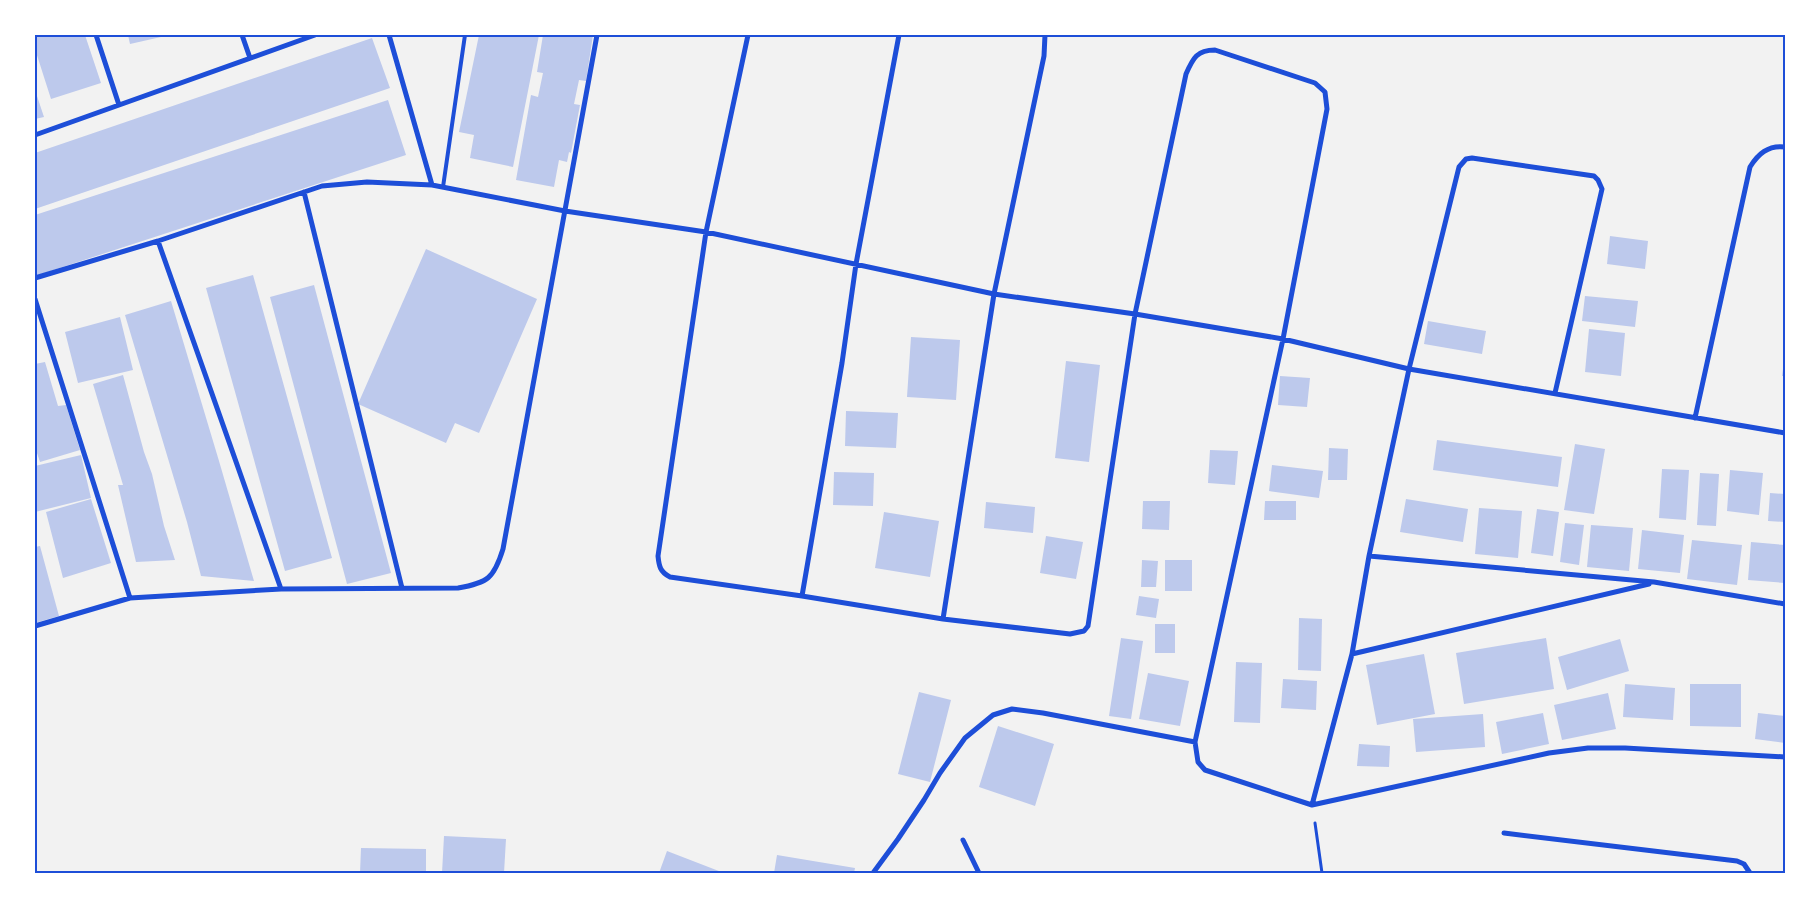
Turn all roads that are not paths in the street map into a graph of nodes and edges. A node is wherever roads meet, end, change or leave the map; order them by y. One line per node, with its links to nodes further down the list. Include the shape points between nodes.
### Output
1 (96, 35): 11 (street)
2 (242, 35): 10 (street)
3 (315, 35): 10 (street)
4 (389, 35): 14 (street)
5 (464, 35): 15 (lane)
6 (597, 35): 17 (street)
7 (748, 35): 18 (street)
8 (899, 35): 20 (street)
9 (1045, 35): 22 (street, via 1044,56)
10 (250, 58): 11 (street)
11 (119, 105): 12 (street)
12 (35, 135)
13 (1785, 147): 28 (street, via 1769,148 1750,167)
14 (432, 185): 15 (street); 16 (street, via 367,182 322,186)
15 (443, 187): 17 (street)
16 (304, 192): 19 (street); 32 (street)
17 (565, 211): 18 (street); 32 (street, via 503,549 496,569 484,582 473,586)
18 (706, 232): 20 (street); 34 (street, via 659,566 662,573 670,577)
19 (158, 240): 21 (street); 33 (street)
20 (856, 264): 22 (street); 34 (street)
21 (35, 278)
22 (994, 294): 24 (street); 37 (street)
23 (35, 299): 35 (street)
24 (1135, 314): 25 (street); 25 (street, via 1186,74 1197,55 1215,50 1315,83 1325,92 1327,109); 37 (street, via 1088,626 1084,631 1070,634)
25 (1283, 339): 26 (street); 40 (street)
26 (1409, 369): 27 (street); 27 (street, via 1459,167 1466,159 1594,176 1602,189); 30 (street)
27 (1555, 393): 28 (street)
28 (1695, 418): 29 (street)
29 (1785, 433)
30 (1369, 556): 31 (street); 39 (street)
31 (1654, 582): 36 (street); 39 (street)
32 (402, 588): 33 (street)
33 (282, 589): 35 (street)
34 (802, 596): 37 (street)
35 (130, 598): 38 (street)
36 (1785, 604)
37 (943, 619)
38 (35, 626)
39 (1352, 654): 42 (street)
40 (1195, 742): 42 (street, via 1198,762 1205,770); 45 (street, via 1012,708 993,714 965,738)
41 (1785, 757): 42 (street, via 1588,748 1549,753)
42 (1312, 805)
43 (1504, 833): 47 (street, via 1737,861 1744,864)
44 (963, 840): 46 (street)
45 (873, 873)
46 (980, 873)
47 (1750, 873)

